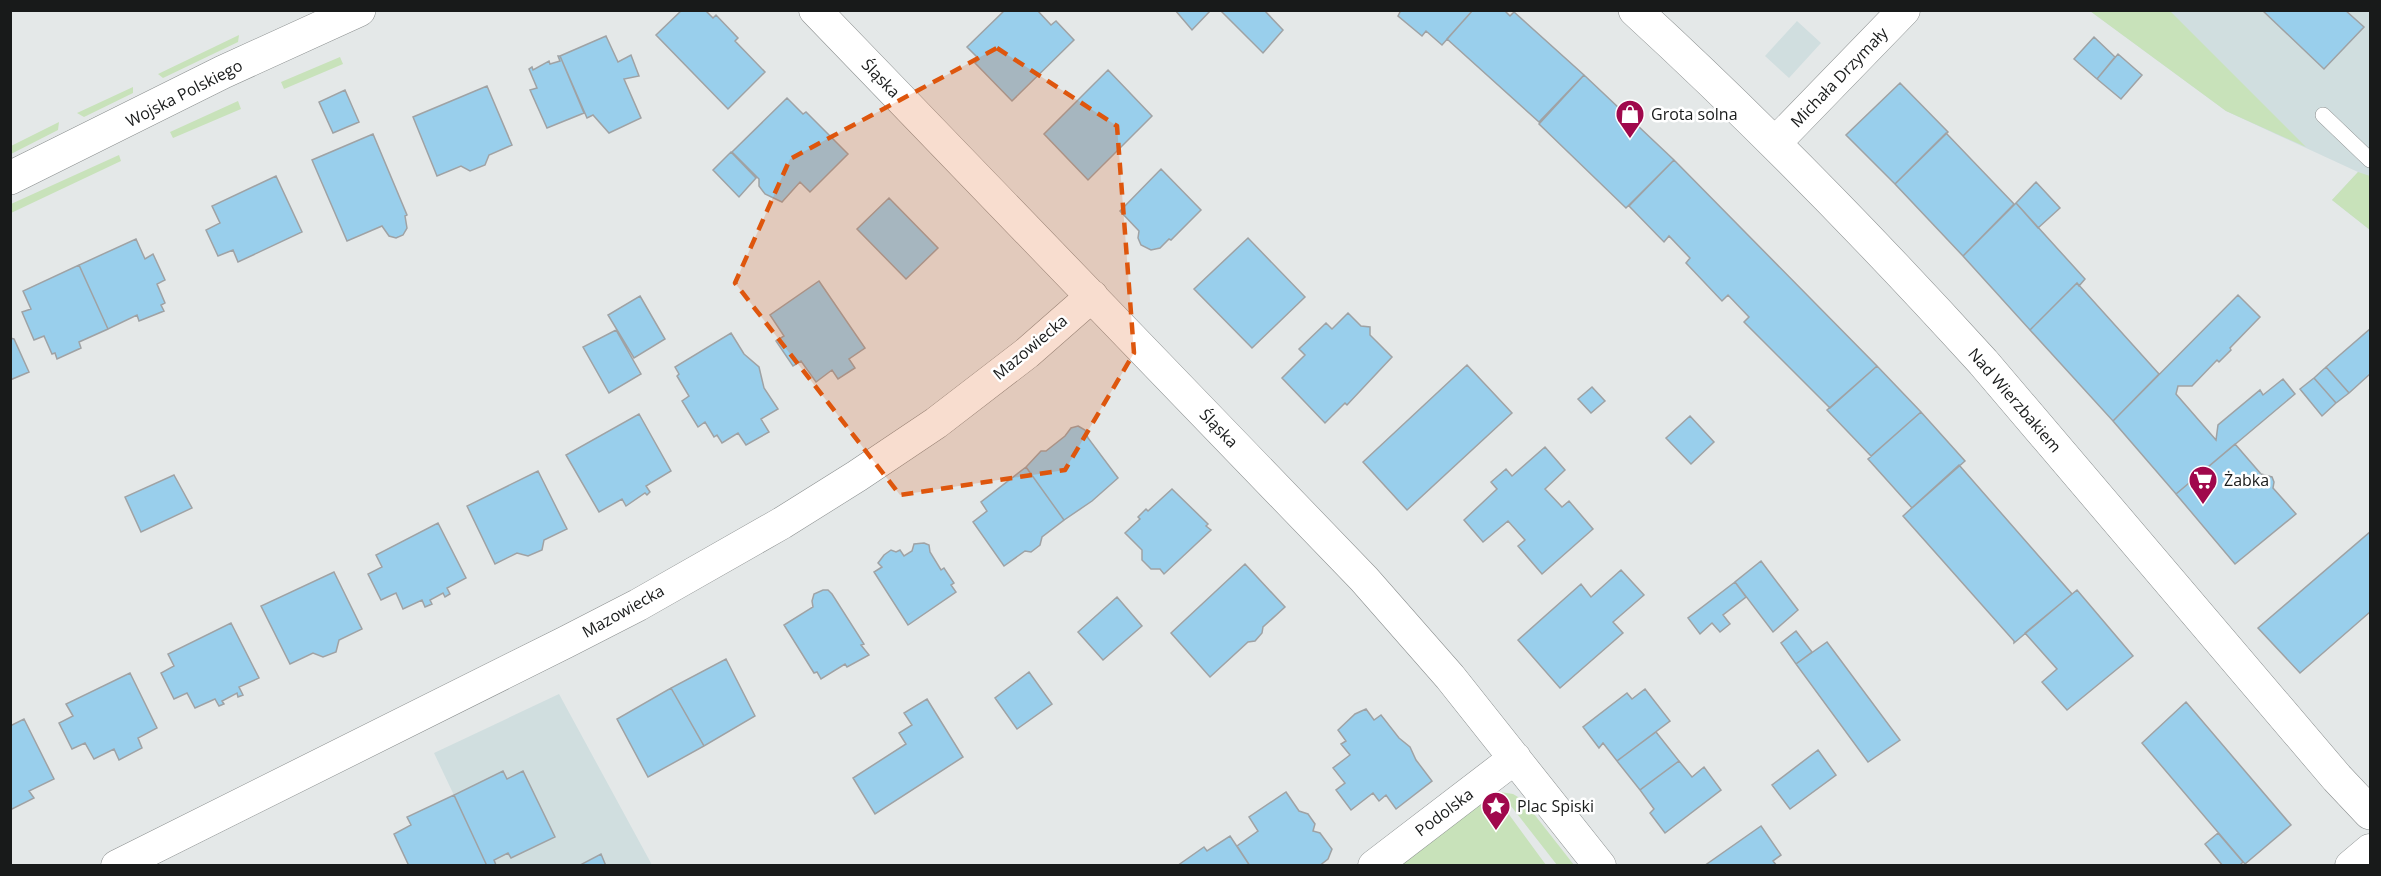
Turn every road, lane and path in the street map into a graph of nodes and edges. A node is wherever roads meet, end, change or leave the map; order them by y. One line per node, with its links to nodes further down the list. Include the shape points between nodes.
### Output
1 (358, 10): 5 (street, Wojska Polskiego)
2 (815, 10): 10 (street, Śląska)
3 (1635, 10): 7 (street, Nad Wierzbakiem)
4 (1904, 10): 7 (street, Michała Drzymały)
5 (320, 18): 9 (street, Wojska Polskiego, via 223,72)
6 (2323, 115): 8 (lane)
7 (1775, 143): 12 (street, Nad Wierzbakiem, via 1983,362)
8 (2370, 160)
9 (10, 178)
10 (1092, 296): 11 (street, Śląska, via 1364,579); 14 (street, Mazowiecka, via 936,423 782,523 566,642)
11 (1515, 758): 15 (street, Podolska); 16 (street, Śląska)
12 (2370, 813)
13 (2370, 850): 17 (street)
14 (117, 866)
15 (1374, 866)
16 (1600, 866)
17 (2351, 866)

